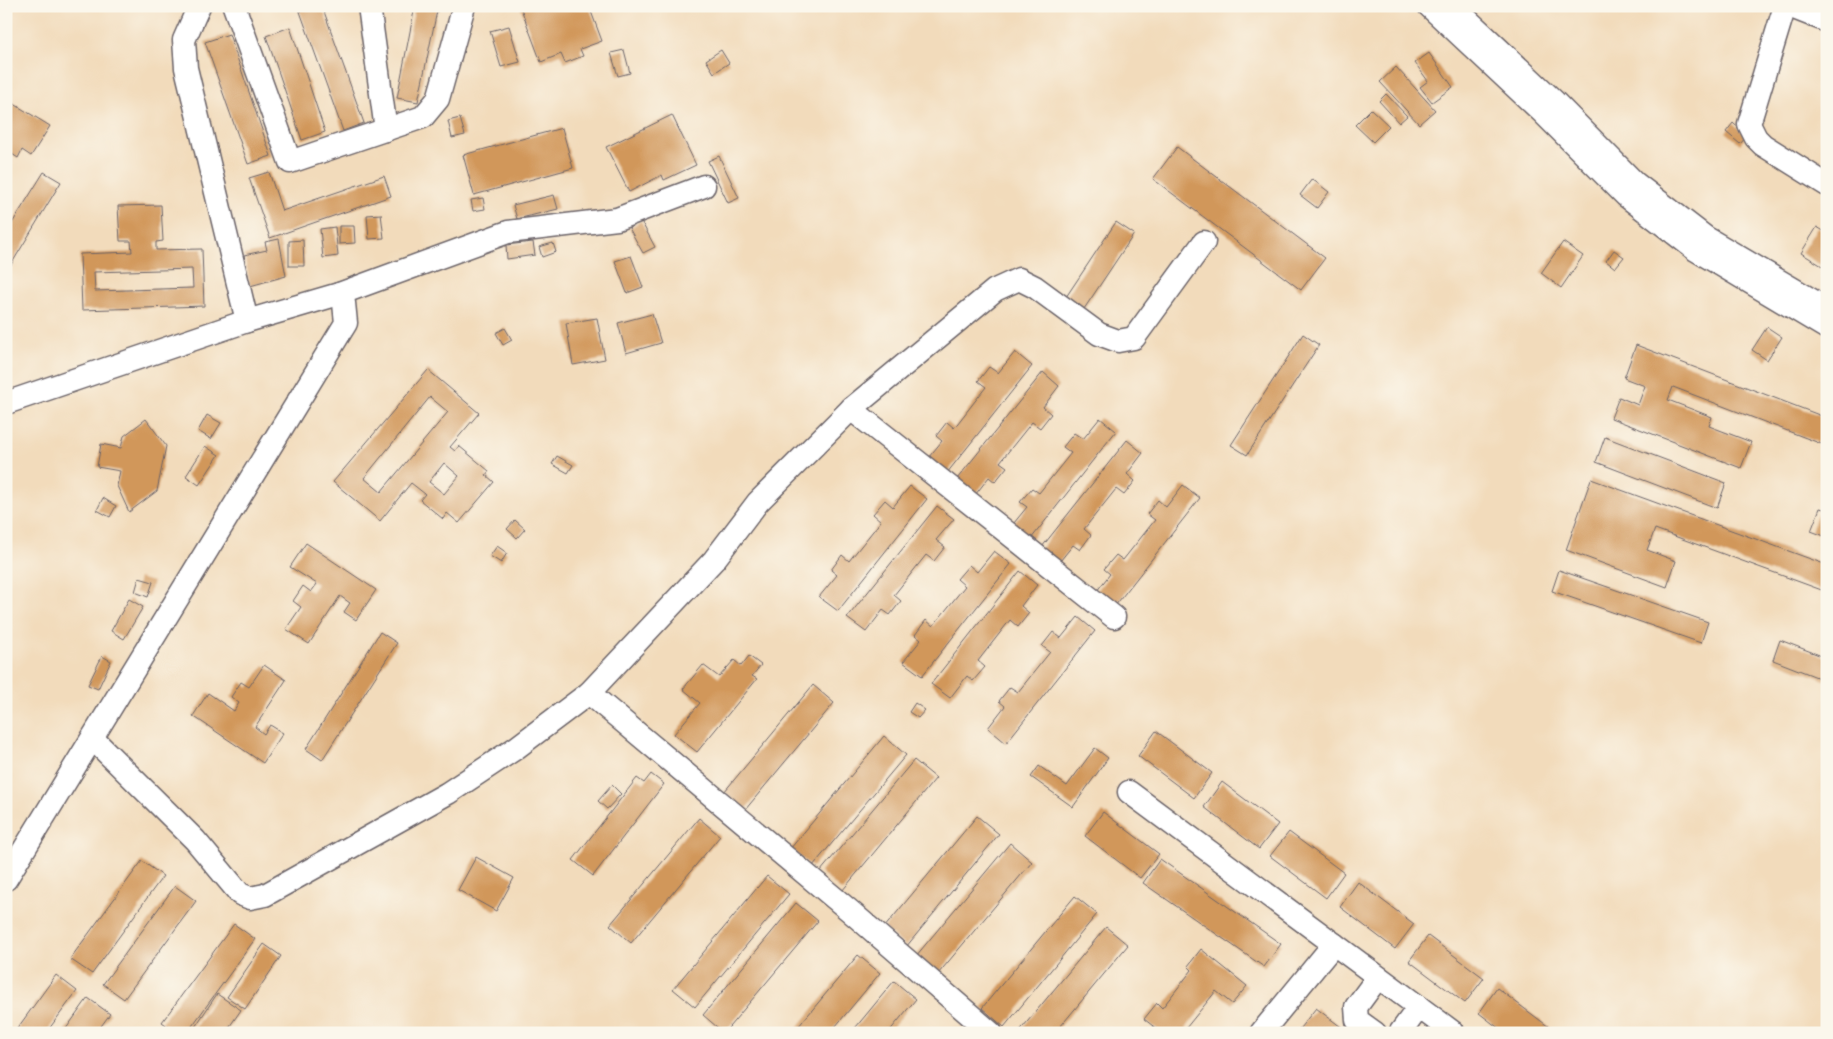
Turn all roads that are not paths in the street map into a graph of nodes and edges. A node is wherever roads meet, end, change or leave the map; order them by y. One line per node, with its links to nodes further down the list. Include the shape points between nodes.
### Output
1 (199, 6): 16 (street, via 184,40 186,68)
2 (234, 6): 10 (street, via 290,162)
3 (369, 6): 10 (street)
4 (464, 6): 10 (street, via 438,99 423,117)
5 (1429, 6): 17 (street, via 1625,195 1696,250)
6 (1452, 6): 15 (street, via 1553,100 1635,183 1705,237)
7 (1785, 6): 11 (street, via 1749,124 1764,145)
8 (1789, 6): 9 (street)
9 (1827, 21)
10 (386, 130)
11 (1827, 185)
12 (704, 186): 14 (street, via 617,219 508,232)
13 (1204, 242): 19 (street, via 1134,338 1118,341 1099,334 1036,287 1019,279 995,290)
14 (339, 294): 16 (street); 22 (street, via 344,303 346,323)
15 (1827, 309)
16 (247, 321): 18 (street)
17 (1827, 328)
18 (6, 403)
19 (850, 410): 20 (street); 21 (street, via 758,502 714,560)
20 (1114, 617)
21 (588, 693): 22 (street, via 516,748 448,793 255,898 240,894 195,840); 28 (street, via 850,911)
22 (93, 739): 24 (street)
23 (1129, 792): 25 (street)
24 (6, 879)
25 (1334, 944): 26 (street); 29 (street)
26 (1378, 977): 27 (street); 30 (street, via 1356,1007 1357,1020)
27 (1419, 1007): 31 (street); 32 (street)
28 (990, 1033)
29 (1260, 1033)
30 (1375, 1033)
31 (1400, 1033)
32 (1454, 1033)

